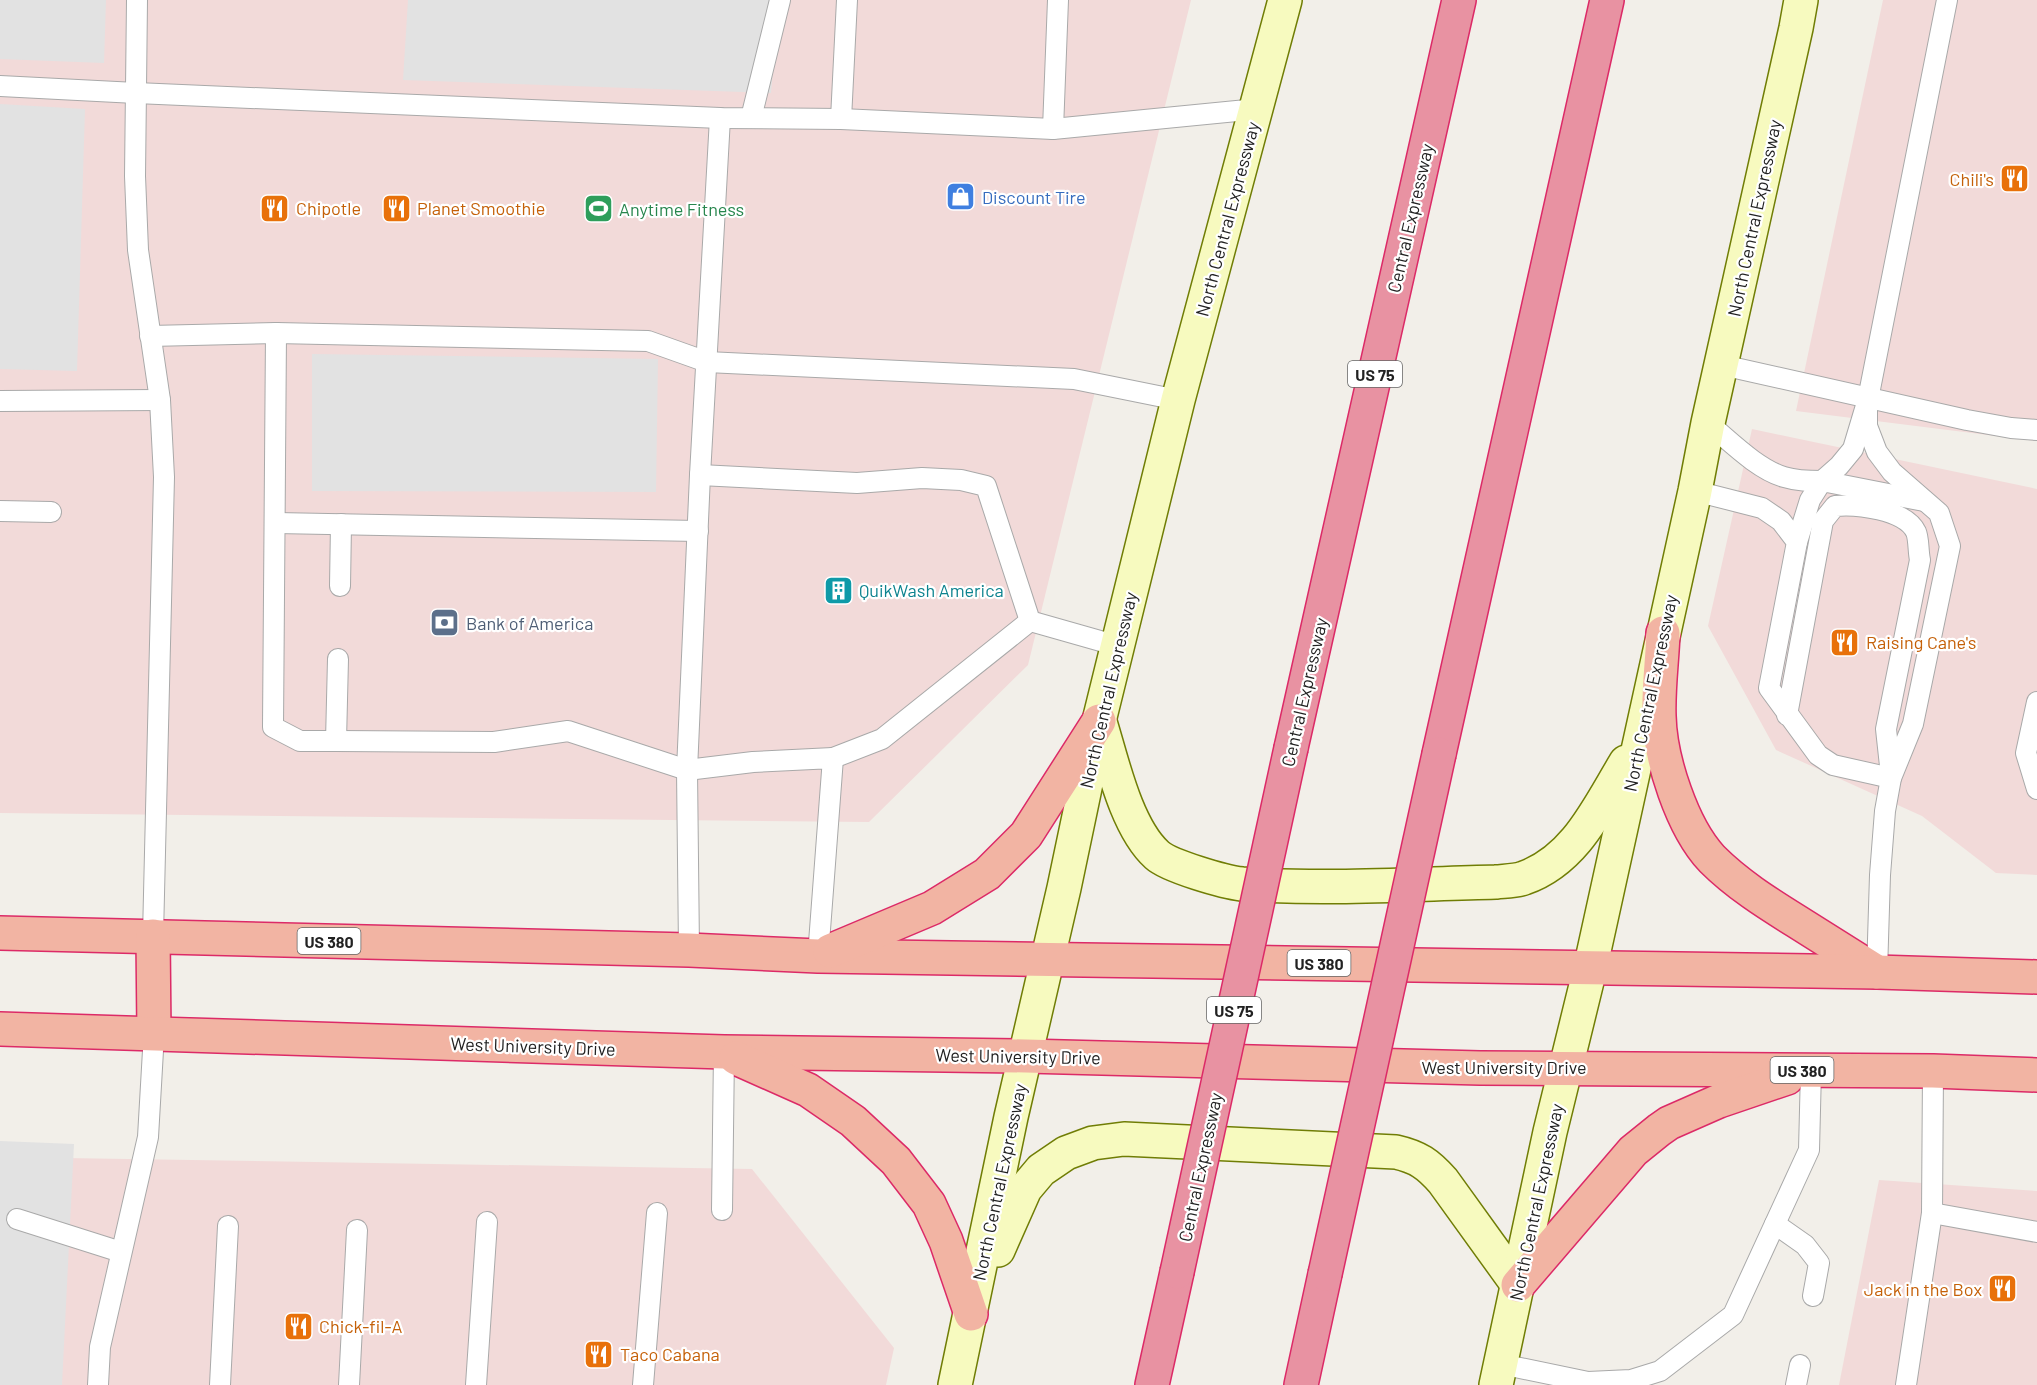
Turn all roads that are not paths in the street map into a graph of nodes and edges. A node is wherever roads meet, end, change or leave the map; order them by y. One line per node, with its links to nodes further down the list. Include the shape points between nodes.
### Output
1 (137, 0): 12 (lane)
2 (780, 0): 15 (lane)
3 (847, 0): 16 (lane)
4 (1058, 0): 17 (lane)
5 (1285, 0): 13 (main road, North Central Expressway)
6 (1439, 0): 18 (highway)
7 (1459, 0): 18 (highway, Central Expressway / US 75)
8 (1801, 0): 22 (main road, North Central Expressway)
9 (1947, 0): 23 (lane)
10 (1611, 5): 93 (highway, bridge, via 1439,754)
11 (0, 86): 12 (lane)
12 (136, 93): 14 (lane); 20 (lane, via 138,250)
13 (1257, 109): 17 (lane); 25 (main road, North Central Expressway)
14 (720, 118): 15 (lane); 21 (lane)
15 (751, 118): 16 (lane)
16 (841, 120): 17 (lane)
17 (1053, 129)
18 (1404, 246): 92 (highway, Central Expressway / US 75, bridge)
19 (276, 333): 20 (lane); 21 (lane, via 648,341); 35 (lane)
20 (150, 336): 24 (lane)
21 (707, 362): 25 (lane, via 1074,379); 29 (lane)
22 (1722, 365): 23 (lane); 27 (main road, North Central Expressway)
23 (1868, 399): 28 (lane); 30 (lane, via 1852,449); 32 (lane, via 1867,426 1877,452 1892,472)
24 (160, 400): 26 (lane); 54 (lane, via 164,477)
25 (1178, 400): 42 (main road, North Central Expressway)
26 (0, 401)
27 (1707, 423): 30 (lane, via 1767,469 1801,481); 31 (main road, North Central Expressway)
28 (2037, 430)
29 (700, 475): 37 (lane); 40 (lane, via 857,483 922,478 986,486)
30 (1822, 481): 32 (lane); 38 (lane, via 1810,500)
31 (1695, 491): 38 (lane, via 1762,508 1781,521); 41 (main road, North Central Expressway)
32 (1927, 501): 51 (lane, via 1939,513 1950,546 1913,724)
33 (0, 511): 34 (lane)
34 (51, 512)
35 (276, 523): 36 (lane); 48 (lane, via 273,727 300,741)
36 (341, 525): 37 (lane); 39 (lane)
37 (698, 531): 50 (lane)
38 (1797, 542): 45 (lane, via 1769,688)
39 (340, 586)
40 (1030, 621): 42 (lane); 49 (lane, via 882,739)
41 (1663, 633): 47 (main road, North Central Expressway); 59 (highway, via 1659,716 1664,753 1693,830 1712,858 1754,895)
42 (1118, 646): 46 (main road, North Central Expressway)
43 (338, 660): 48 (lane)
44 (2037, 702): 52 (lane, via 2026,753)
45 (1787, 715): 51 (lane, via 1818,755 1833,765); 51 (lane, via 1822,521 1835,506 1850,504 1904,518 1916,532 1920,560 1886,729)
46 (1099, 721): 47 (main road, via 1128,811 1157,856 1239,884 1326,886 1522,879 1544,870 1568,851); 56 (highway, via 1026,835 987,874 932,908); 57 (main road, North Central Expressway)
47 (1640, 738): 58 (main road, North Central Expressway)
48 (336, 741): 50 (lane, via 494,742 568,731)
49 (833, 758): 50 (lane); 56 (lane)
50 (687, 770): 55 (lane)
51 (1891, 778): 59 (lane, via 1880,875)
52 (2037, 789)
53 (0, 933): 54 (highway, US 380)
54 (153, 936): 55 (highway, US 380); 62 (highway)
55 (689, 950): 56 (highway, US 380)
56 (818, 956): 57 (highway, US 380)
57 (1047, 959): 58 (highway, US 380); 64 (main road, North Central Expressway)
58 (1590, 969): 59 (highway, US 380); 65 (main road, North Central Expressway)
59 (1877, 972): 60 (highway, US 380)
60 (2037, 977)
61 (0, 1029): 62 (highway, West University Drive / US 380)
62 (154, 1033): 63 (highway, West University Drive / US 380); 78 (lane, via 148,1137)
63 (724, 1052): 64 (highway, West University Drive / US 380); 69 (lane); 81 (highway, via 808,1090 853,1121 896,1161 929,1204)
64 (1026, 1056): 65 (highway, West University Drive / US 380); 81 (main road, North Central Expressway)
65 (1566, 1067): 66 (highway, West University Drive / US 380); 79 (main road, North Central Expressway)
66 (1811, 1070): 67 (highway, West University Drive / US 380); 74 (lane, via 1809,1150); 79 (highway, via 1719,1101 1659,1130 1633,1151)
67 (1934, 1071): 68 (highway, West University Drive / US 380); 70 (lane)
68 (2037, 1075)
69 (722, 1210)
70 (1932, 1213): 77 (lane); 95 (lane)
71 (657, 1214): 90 (lane)
72 (16, 1220): 78 (lane)
73 (487, 1222): 89 (lane)
74 (1775, 1224): 80 (lane, via 1805,1245 1820,1263); 84 (lane, via 1733,1315 1660,1371)
75 (228, 1226): 87 (lane)
76 (357, 1230): 88 (lane)
77 (2037, 1232)
78 (121, 1252): 86 (lane, via 99,1347)
79 (1518, 1286): 81 (main road, via 1443,1181 1412,1155 1124,1139 1093,1143 1066,1153 1041,1170 1025,1189); 83 (main road, North Central Expressway)
80 (1813, 1296)
81 (971, 1314): 91 (main road, North Central Expressway)
82 (1800, 1365): 94 (lane)
83 (1499, 1374): 85 (lane)
84 (1630, 1382): 85 (lane)
85 (1588, 1384)
86 (98, 1385)
87 (220, 1385)
88 (349, 1385)
89 (476, 1385)
90 (643, 1385)
91 (955, 1385)
92 (1152, 1385)
93 (1300, 1385)
94 (1796, 1385)
95 (1906, 1385)

